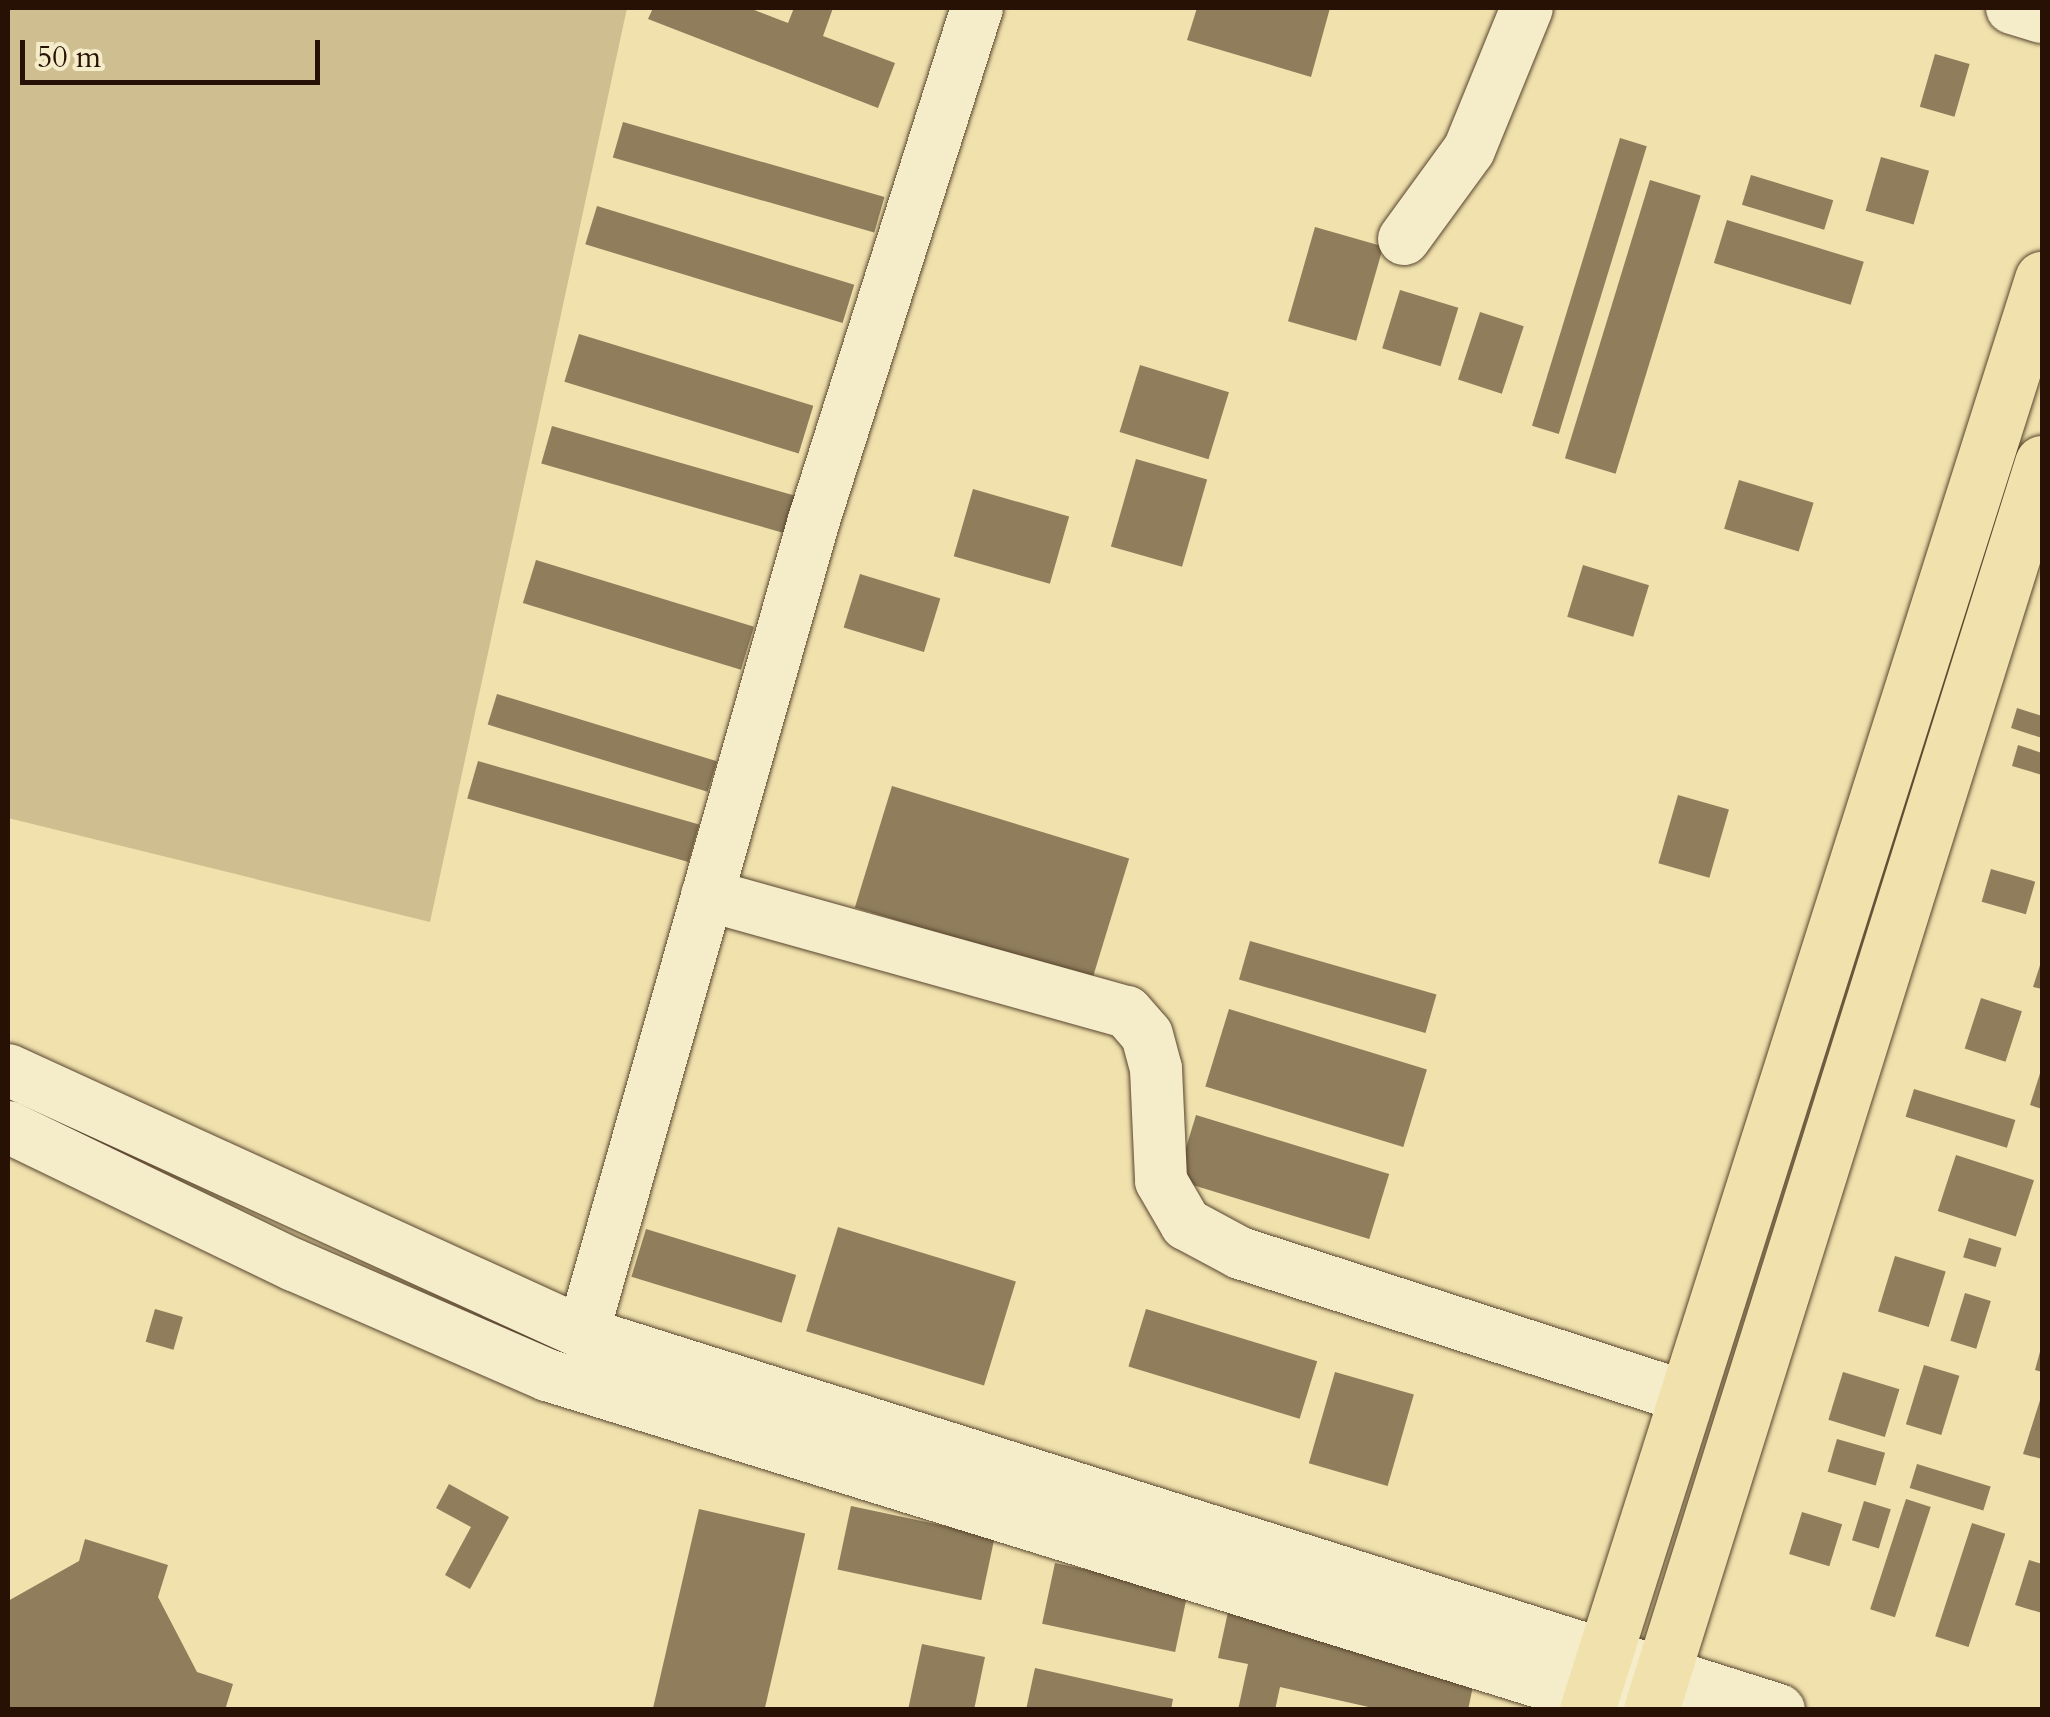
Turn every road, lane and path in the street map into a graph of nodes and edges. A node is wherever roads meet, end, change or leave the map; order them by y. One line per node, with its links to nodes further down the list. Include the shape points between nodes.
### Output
1 (976, 8): 10 (street, via 814,520)
2 (1526, 8): 5 (street, via 1469,150)
3 (2012, 8): 4 (street)
4 (2042, 18)
5 (1404, 239)
6 (2042, 279): 8 (main road)
7 (2042, 464): 9 (main road)
8 (1972, 506): 9 (main road); 14 (main road)
9 (2024, 525): 15 (main road)
10 (707, 895): 13 (street); 14 (street, via 1127,1012 1147,1035 1156,1069 1161,1181 1186,1224 1240,1254)
11 (8, 1070): 13 (street)
12 (8, 1127): 15 (street, via 294,1265 547,1375)
13 (583, 1333): 15 (street)
14 (1686, 1397): 15 (main road)
15 (1621, 1692): 16 (street)
16 (1779, 1710)

